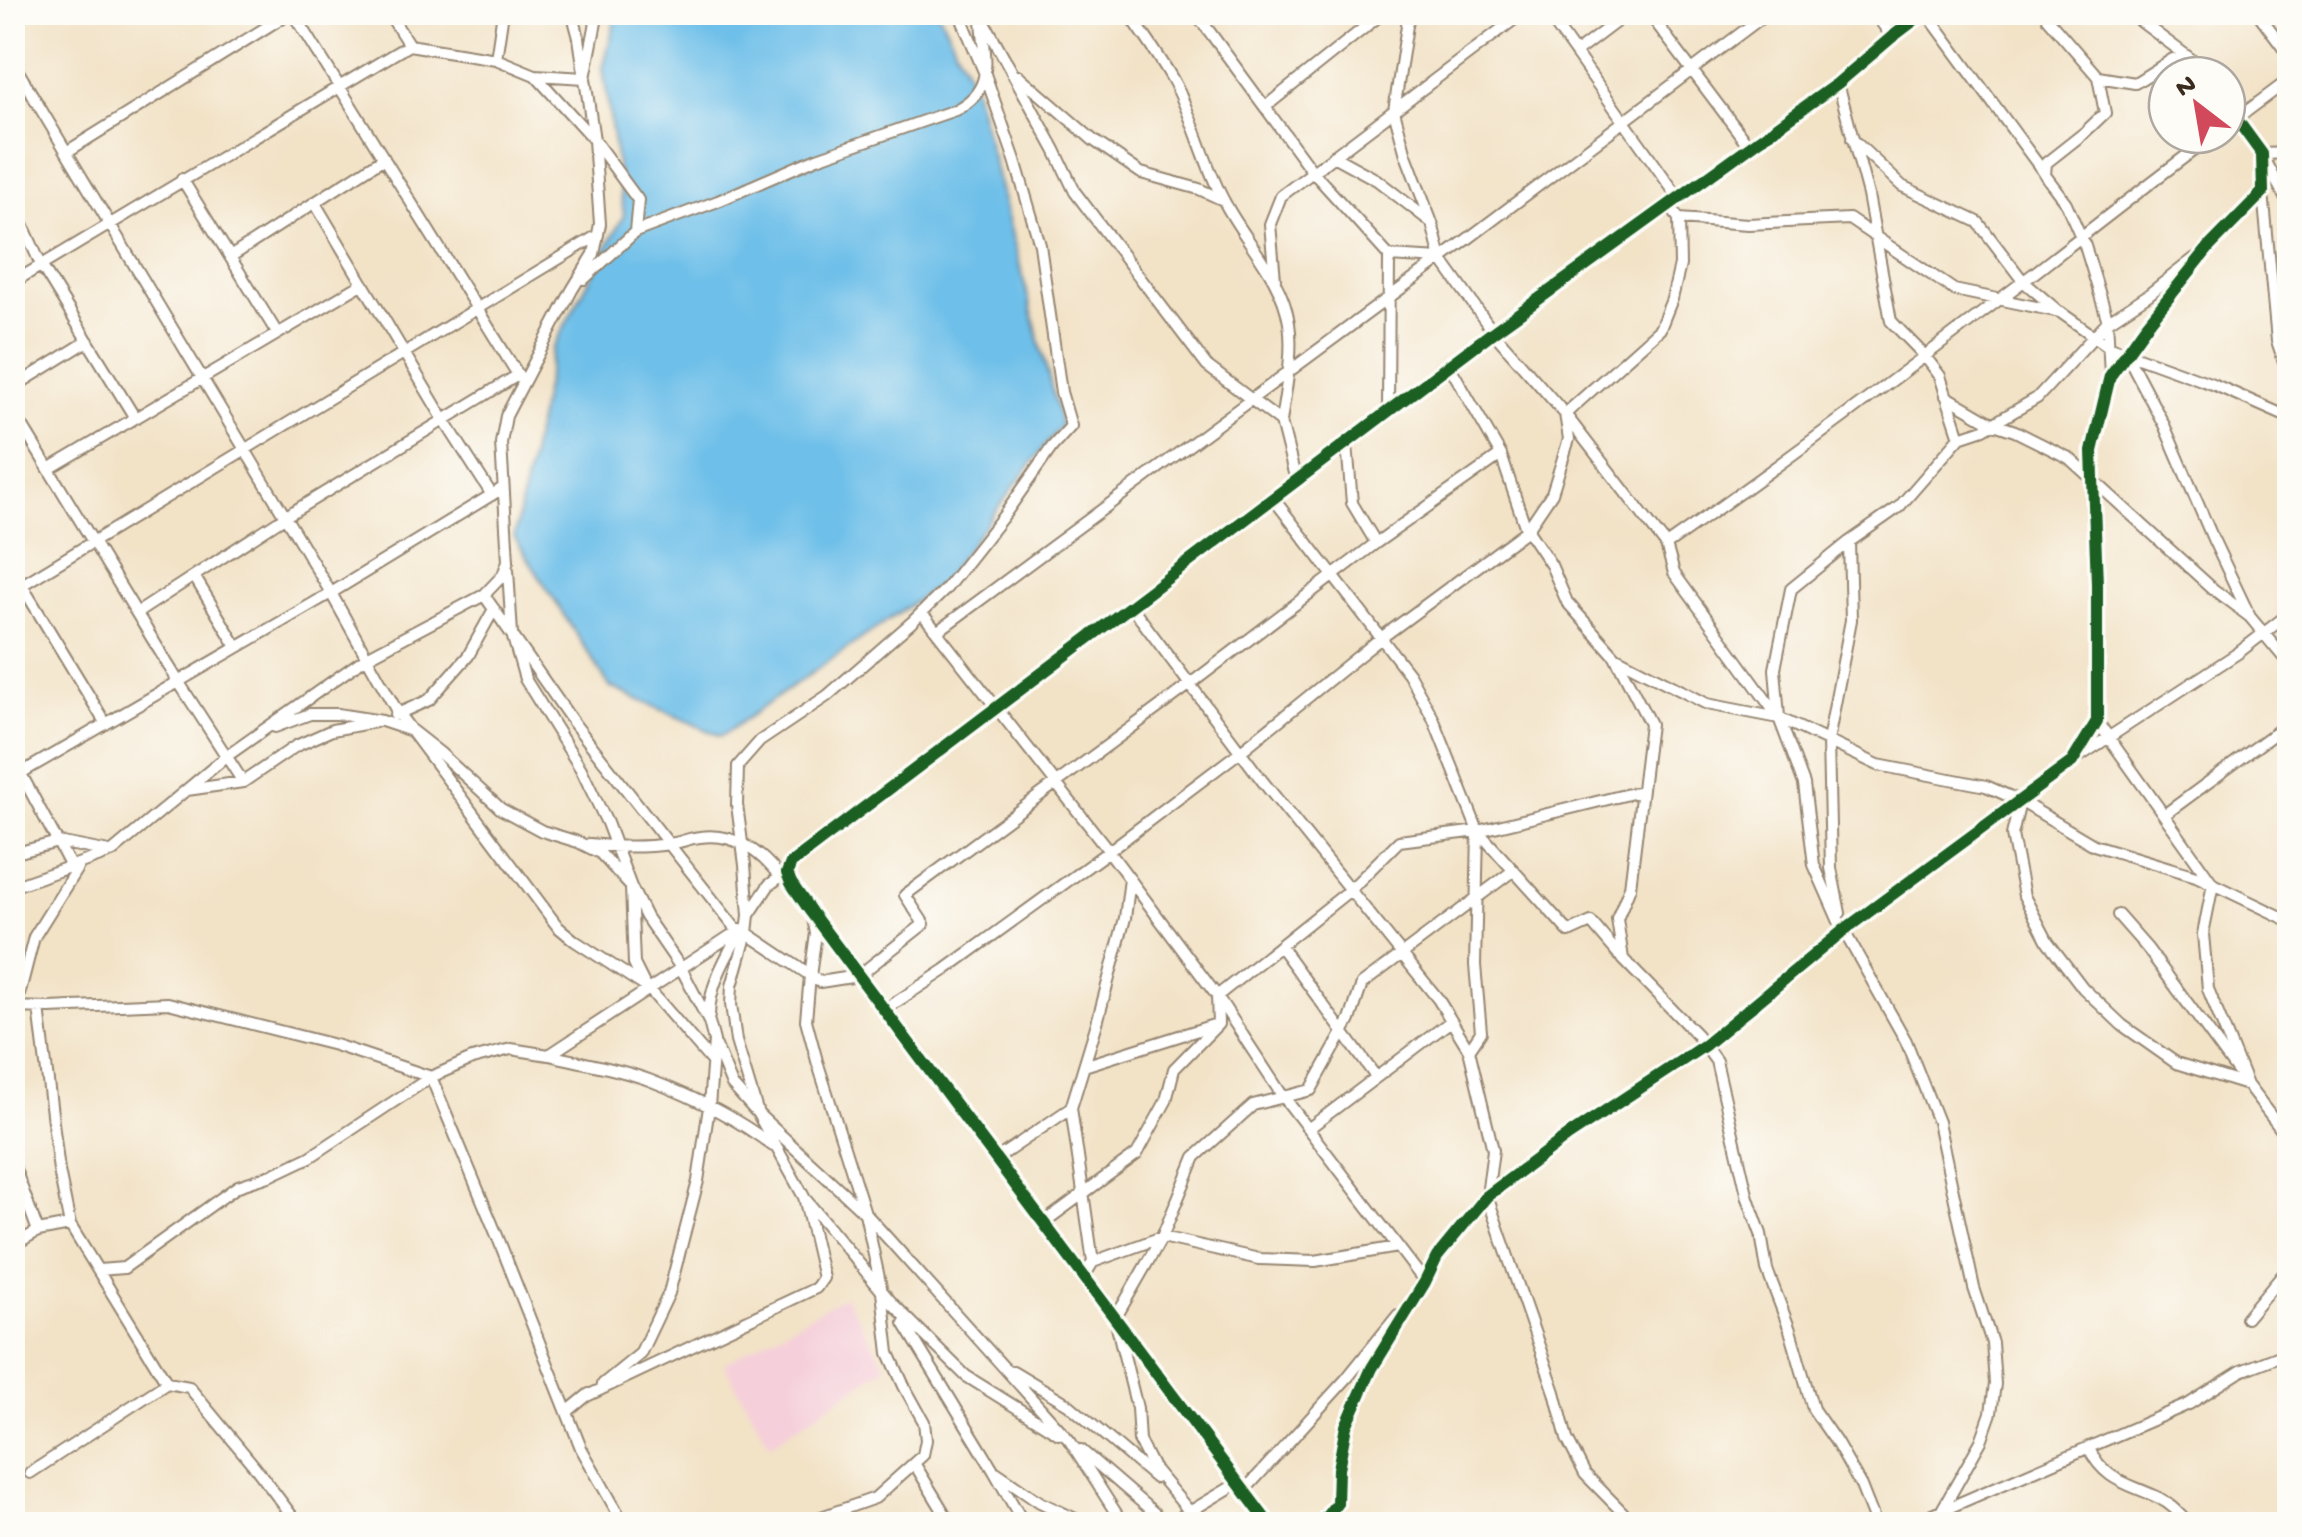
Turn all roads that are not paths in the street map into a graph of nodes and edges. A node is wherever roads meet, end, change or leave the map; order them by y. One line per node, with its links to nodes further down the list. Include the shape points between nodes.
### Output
1 (292, 12): 38 (street); 47 (street)
2 (388, 12): 23 (street)
3 (572, 12): 35 (street)
4 (598, 12): 35 (street)
5 (959, 12): 31 (street)
6 (1128, 12): 59 (street, via 1176,84)
7 (1195, 12): 39 (street)
8 (1384, 12): 39 (street)
9 (1409, 12): 40 (street)
10 (1524, 12): 40 (street)
11 (1546, 12): 24 (street)
12 (1629, 12): 24 (street)
13 (1648, 12): 30 (street)
14 (1769, 12): 30 (street)
15 (1874, 12): 22 (street)
16 (1925, 12): 22 (street); 54 (street)
17 (2046, 12): 33 (street)
18 (2128, 12): 25 (street)
19 (2257, 12): 26 (street)
20 (502, 13): 27 (street)
21 (980, 13): 29 (street); 31 (street)
22 (1892, 37): 37 (street)
23 (409, 45): 27 (street); 38 (street)
24 (1575, 53): 42 (street)
25 (2185, 55)
26 (2290, 56)
27 (496, 59): 32 (street)
28 (12, 61): 47 (street)
29 (1011, 69): 59 (street, via 1140,174); 102 (street, via 1075,192 1207,366)
30 (1692, 70): 42 (street); 46 (street)
31 (985, 74): 65 (street, via 980,92 955,110); 137 (street, via 1040,246 1071,426)
32 (535, 75): 35 (street); 45 (street)
33 (2098, 77): 34 (street, via 2136,84); 54 (street, via 2104,114 2046,162)
34 (2147, 77)
35 (584, 78): 45 (street)
36 (2290, 79): 41 (street)
37 (1838, 83): 43 (street); 46 (street)
38 (339, 85): 52 (street); 55 (street)
39 (1265, 107): 53 (street)
40 (1394, 111): 51 (street); 63 (street)
41 (2247, 111)
42 (1624, 121): 60 (street); 72 (street)
43 (1852, 138): 67 (street); 75 (street, via 1902,186 1978,222)
44 (2247, 138): 49 (street)
45 (594, 140): 65 (street, via 638,200); 66 (street)
46 (1750, 146): 60 (street)
47 (68, 151): 64 (street)
48 (2290, 153): 49 (street)
49 (2262, 154): 56 (street); 57 (street)
50 (2187, 155): 68 (street)
51 (1333, 156): 53 (street); 63 (street)
52 (384, 158): 61 (street); 82 (street)
53 (1312, 171): 70 (street); 74 (street, via 1281,196 1270,224)
54 (2046, 175): 68 (street)
55 (182, 180): 64 (street); 71 (street)
56 (2263, 192): 69 (street); 84 (street)
57 (2288, 199)
58 (12, 200): 73 (street)
59 (1224, 201): 74 (street)
60 (1674, 202): 62 (street); 86 (street)
61 (314, 203): 71 (street); 77 (street)
62 (1679, 219): 67 (street, via 1849,219); 105 (street, via 1680,265 1660,329)
63 (1432, 223): 72 (street)
64 (109, 224): 73 (street); 97 (street)
65 (635, 232): 78 (street)
66 (598, 234): 78 (street); 82 (street)
67 (1875, 235): 80 (street, via 1954,290); 93 (street, via 1891,320)
68 (2081, 237): 75 (street); 85 (street)
69 (2210, 246): 85 (street); 92 (street)
70 (1389, 256): 72 (street); 79 (street)
71 (230, 258): 87 (street)
72 (1442, 259): 79 (street); 86 (street)
73 (41, 265): 76 (street); 89 (street)
74 (1275, 280): 95 (street, via 1290,327)
75 (2023, 281): 80 (street); 83 (street)
76 (12, 283)
77 (362, 284): 87 (street); 91 (street)
78 (572, 290): 98 (street)
79 (1389, 298): 95 (street); 104 (street)
80 (2000, 299): 83 (street); 93 (street)
81 (2290, 306): 84 (street)
82 (476, 307): 91 (street); 98 (street)
83 (2060, 312): 88 (street)
84 (2275, 318): 99 (street)
85 (2107, 322): 88 (street); 90 (street)
86 (1493, 332): 94 (street); 105 (street)
87 (277, 334): 97 (street)
88 (2093, 336): 90 (street); 110 (street, via 2037,398)
89 (88, 341): 100 (street); 106 (street)
90 (2108, 346): 92 (street); 96 (street)
91 (403, 352): 108 (street); 113 (street)
92 (2126, 353): 96 (street); 107 (street); 139 (street)
93 (1924, 355): 101 (street); 126 (street)
94 (1449, 366): 104 (street); 114 (street)
95 (1287, 373): 102 (street); 109 (street)
96 (2110, 376): 116 (street, via 2092,451)
97 (202, 377): 106 (street); 113 (street)
98 (521, 379): 108 (street); 118 (street, via 506,416)
99 (2290, 379)
100 (12, 388)
101 (1946, 396): 110 (street); 111 (street)
102 (1251, 400): 109 (street); 140 (street)
103 (12, 409): 115 (street)
104 (1388, 411): 112 (street)
105 (1565, 414): 122 (street, via 1569,438 1552,494); 126 (street)
106 (135, 418): 115 (street)
107 (2290, 418)
108 (444, 420): 119 (street); 121 (street)
109 (1280, 422): 117 (street)
110 (1994, 424): 111 (street); 116 (street, via 2069,458)
111 (1960, 437): 124 (street, via 1899,507)
112 (1347, 444): 117 (street); 125 (street, via 1352,503)
113 (245, 448): 121 (street); 123 (street)
114 (1501, 455): 122 (street); 125 (street)
115 (49, 469): 123 (street)
116 (2093, 480): 139 (street); 154 (street)
117 (1296, 481): 120 (street)
118 (503, 488): 119 (street); 127 (street)
119 (492, 495): 132 (street)
120 (1273, 498): 130 (street); 134 (street)
121 (286, 516): 129 (street); 132 (street)
122 (1527, 530): 143 (street); 145 (street, via 1567,602)
123 (93, 542): 131 (street); 136 (street)
124 (1849, 542): 152 (street, via 1791,589 1775,669); 160 (street, via 1851,620)
125 (1376, 543): 130 (street)
126 (1666, 545): 152 (street, via 1674,573)
127 (508, 561): 133 (street); 141 (street)
128 (12, 570): 131 (street)
129 (194, 576): 136 (street); 144 (street)
130 (1334, 577): 143 (street); 149 (street)
131 (17, 588): 156 (street)
132 (331, 593): 144 (street); 146 (street)
133 (484, 596): 135 (street); 146 (street)
134 (1130, 606): 149 (street); 150 (street)
135 (494, 609): 141 (street); 151 (street, via 468,656 429,700)
136 (137, 613): 148 (street)
137 (922, 613): 140 (street); 176 (street, via 827,696 760,741 738,766)
138 (2290, 614): 142 (street)
139 (2250, 617): 142 (street)
140 (938, 631): 150 (street)
141 (512, 634): 177 (street); 178 (street, via 525,679 581,769)
142 (2264, 634): 147 (street); 159 (street)
143 (1382, 638): 161 (street); 173 (street, via 1433,718)
144 (238, 647): 148 (street)
145 (1615, 656): 152 (street, via 1708,704); 170 (street, via 1650,724)
146 (368, 657): 151 (street); 158 (street)
147 (2290, 665)
148 (178, 681): 156 (street); 162 (street)
149 (1189, 685): 161 (street); 167 (street)
150 (996, 708): 167 (street); 184 (street, via 791,863)
151 (398, 714): 153 (street); 157 (street)
152 (1779, 718): 160 (street); 195 (street, via 1804,784 1814,866)
153 (382, 721): 157 (street); 158 (street, via 310,714); 166 (street, via 332,730)
154 (2098, 722): 159 (street); 164 (street)
155 (2290, 722): 172 (street)
156 (106, 724): 165 (street)
157 (412, 731): 175 (street, via 501,809); 203 (street, via 558,927)
158 (260, 733): 162 (street)
159 (2108, 738): 164 (street); 172 (street)
160 (1828, 741): 171 (street, via 1878,765 1986,786); 195 (street, via 1830,868)
161 (1240, 751): 179 (street); 189 (street)
162 (227, 756): 166 (street); 169 (street)
163 (12, 757): 165 (street)
164 (2072, 762): 171 (street)
165 (23, 776): 168 (street); 174 (street)
166 (243, 782): 169 (street)
167 (1056, 783): 179 (street); 202 (street, via 905,895 924,924)
168 (12, 787)
169 (185, 790): 180 (street)
170 (1641, 791): 173 (street); 199 (street, via 1630,887 1617,920)
171 (2020, 801): 186 (street, via 2094,845); 195 (street); 221 (street, via 2012,835 2024,896 2083,988 2176,1063)
172 (2164, 815): 186 (street)
173 (1478, 831): 183 (street); 189 (street, via 1399,841); 190 (street)
174 (58, 842): 180 (street); 181 (street); 182 (street)
175 (578, 842): 178 (street); 188 (street, via 600,852)
176 (742, 842): 177 (street, via 704,836); 184 (street); 192 (street)
177 (670, 844): 178 (street); 196 (street)
178 (616, 847): 188 (street)
179 (1109, 851): 185 (street); 207 (street)
180 (112, 852): 182 (street)
181 (12, 854)
182 (76, 865): 187 (street); 205 (street, via 34,938)
183 (1514, 870): 190 (street); 199 (street, via 1569,932 1591,922)
184 (784, 875): 191 (street); 192 (street, via 769,884)
185 (1130, 879): 204 (street); 218 (street)
186 (2213, 884): 194 (street); 221 (street, via 2203,934 2208,988)
187 (12, 887)
188 (631, 887): 200 (street); 203 (street, via 634,964)
189 (1350, 890): 197 (street); 198 (street)
190 (1476, 898): 198 (street); 214 (street, via 1481,1032)
191 (811, 912): 201 (street, via 816,933); 202 (street)
192 (748, 915): 196 (street)
193 (2118, 915): 221 (street)
194 (2290, 922)
195 (1844, 930): 213 (street); 263 (street, via 1906,1041 1938,1122 1994,1357 1986,1427)
196 (743, 933): 200 (street); 201 (street); 209 (street, via 717,976); 225 (street, via 731,1004)
197 (1280, 946): 204 (street); 211 (street)
198 (1402, 954): 208 (street); 211 (street, via 1362,984)
199 (1623, 958): 213 (street)
200 (680, 968): 203 (street); 209 (street)
201 (810, 976): 202 (street, via 820,982); 234 (street, via 806,1020)
202 (858, 976): 207 (street)
203 (649, 989): 215 (street); 217 (street)
204 (1217, 996): 210 (street); 222 (street)
205 (14, 1007): 206 (street); 216 (street)
206 (38, 1008): 219 (street, via 168,1003); 236 (street)
207 (884, 1010): 229 (street)
208 (1451, 1021): 214 (street); 220 (street)
209 (709, 1022): 212 (street)
210 (1218, 1024): 218 (street); 231 (street, via 1174,1070 1166,1101 1137,1154)
211 (1343, 1032): 220 (street); 222 (street, via 1311,1090)
212 (714, 1040): 217 (street); 225 (street, via 732,1085)
213 (1706, 1045): 232 (street); 277 (street, via 1716,1061 1767,1270 1813,1409 1862,1486)
214 (1469, 1050): 232 (street, via 1493,1150)
215 (550, 1055): 219 (street, via 511,1050); 223 (street, via 647,1079)
216 (12, 1058)
217 (712, 1062): 223 (street)
218 (1084, 1066): 224 (street)
219 (430, 1077): 243 (street, via 310,1158 238,1186 124,1268); 254 (street)
220 (1376, 1078): 226 (street)
221 (2247, 1085): 227 (street)
222 (1284, 1096): 226 (street); 238 (street, via 1253,1105 1195,1156)
223 (709, 1107): 228 (street); 253 (street, via 698,1181 668,1293 640,1354)
224 (1071, 1108): 229 (street); 231 (street)
225 (758, 1114): 228 (street); 234 (street)
226 (1308, 1128): 240 (street)
227 (2290, 1141)
228 (778, 1150): 233 (street)
229 (996, 1160): 235 (street)
230 (12, 1161): 237 (street)
231 (1084, 1194): 235 (street); 241 (street)
232 (1488, 1196): 245 (street, via 1437,1258); 276 (street, via 1567,1439 1585,1474)
233 (804, 1198): 246 (street); 253 (street, via 822,1278 816,1288)
234 (864, 1213): 246 (street); 251 (street)
235 (1043, 1222): 244 (street)
236 (70, 1225): 237 (street); 243 (street)
237 (38, 1232): 239 (street)
238 (1162, 1237): 240 (street, via 1259,1259 1315,1262); 241 (street); 248 (street)
239 (12, 1246)
240 (1398, 1248): 245 (street)
241 (1093, 1262): 244 (street)
242 (2290, 1265): 249 (street)
243 (99, 1270): 252 (street)
244 (1084, 1277): 248 (street)
245 (1426, 1282): 260 (street, via 1347,1378); 275 (street, via 1372,1368 1346,1426 1338,1502)
246 (882, 1292): 247 (street); 257 (street, via 889,1353 924,1422 923,1455)
247 (892, 1303): 255 (street, via 966,1376); 258 (street)
248 (1115, 1318): 260 (street); 261 (street, via 1139,1442)
249 (2246, 1318)
250 (2290, 1352): 256 (street)
251 (1004, 1366): 255 (street); 261 (street, via 1068,1404)
252 (167, 1383): 259 (street); 265 (street, via 189,1387)
253 (587, 1396): 254 (street)
254 (567, 1412): 266 (street)
255 (1070, 1440): 271 (street); 272 (street)
256 (2088, 1447): 263 (street); 280 (street, via 2104,1472 2162,1500)
257 (914, 1463): 264 (street, via 875,1498); 268 (street)
258 (994, 1471): 269 (street); 270 (street)
259 (30, 1473)
260 (1241, 1487): 262 (street); 274 (street)
261 (1182, 1501): 262 (street)
262 (1190, 1512): 272 (street); 273 (street)
263 (1940, 1512): 278 (street); 279 (street)
264 (831, 1520): 267 (street)
265 (298, 1524)
266 (624, 1524)
267 (801, 1524)
268 (951, 1524)
269 (1024, 1524)
270 (1086, 1524)
271 (1122, 1524)
272 (1168, 1524)
273 (1200, 1524)
274 (1269, 1524)
275 (1321, 1524)
276 (1634, 1524)
277 (1876, 1524)
278 (1911, 1524)
279 (1934, 1524)
280 (2190, 1524)

